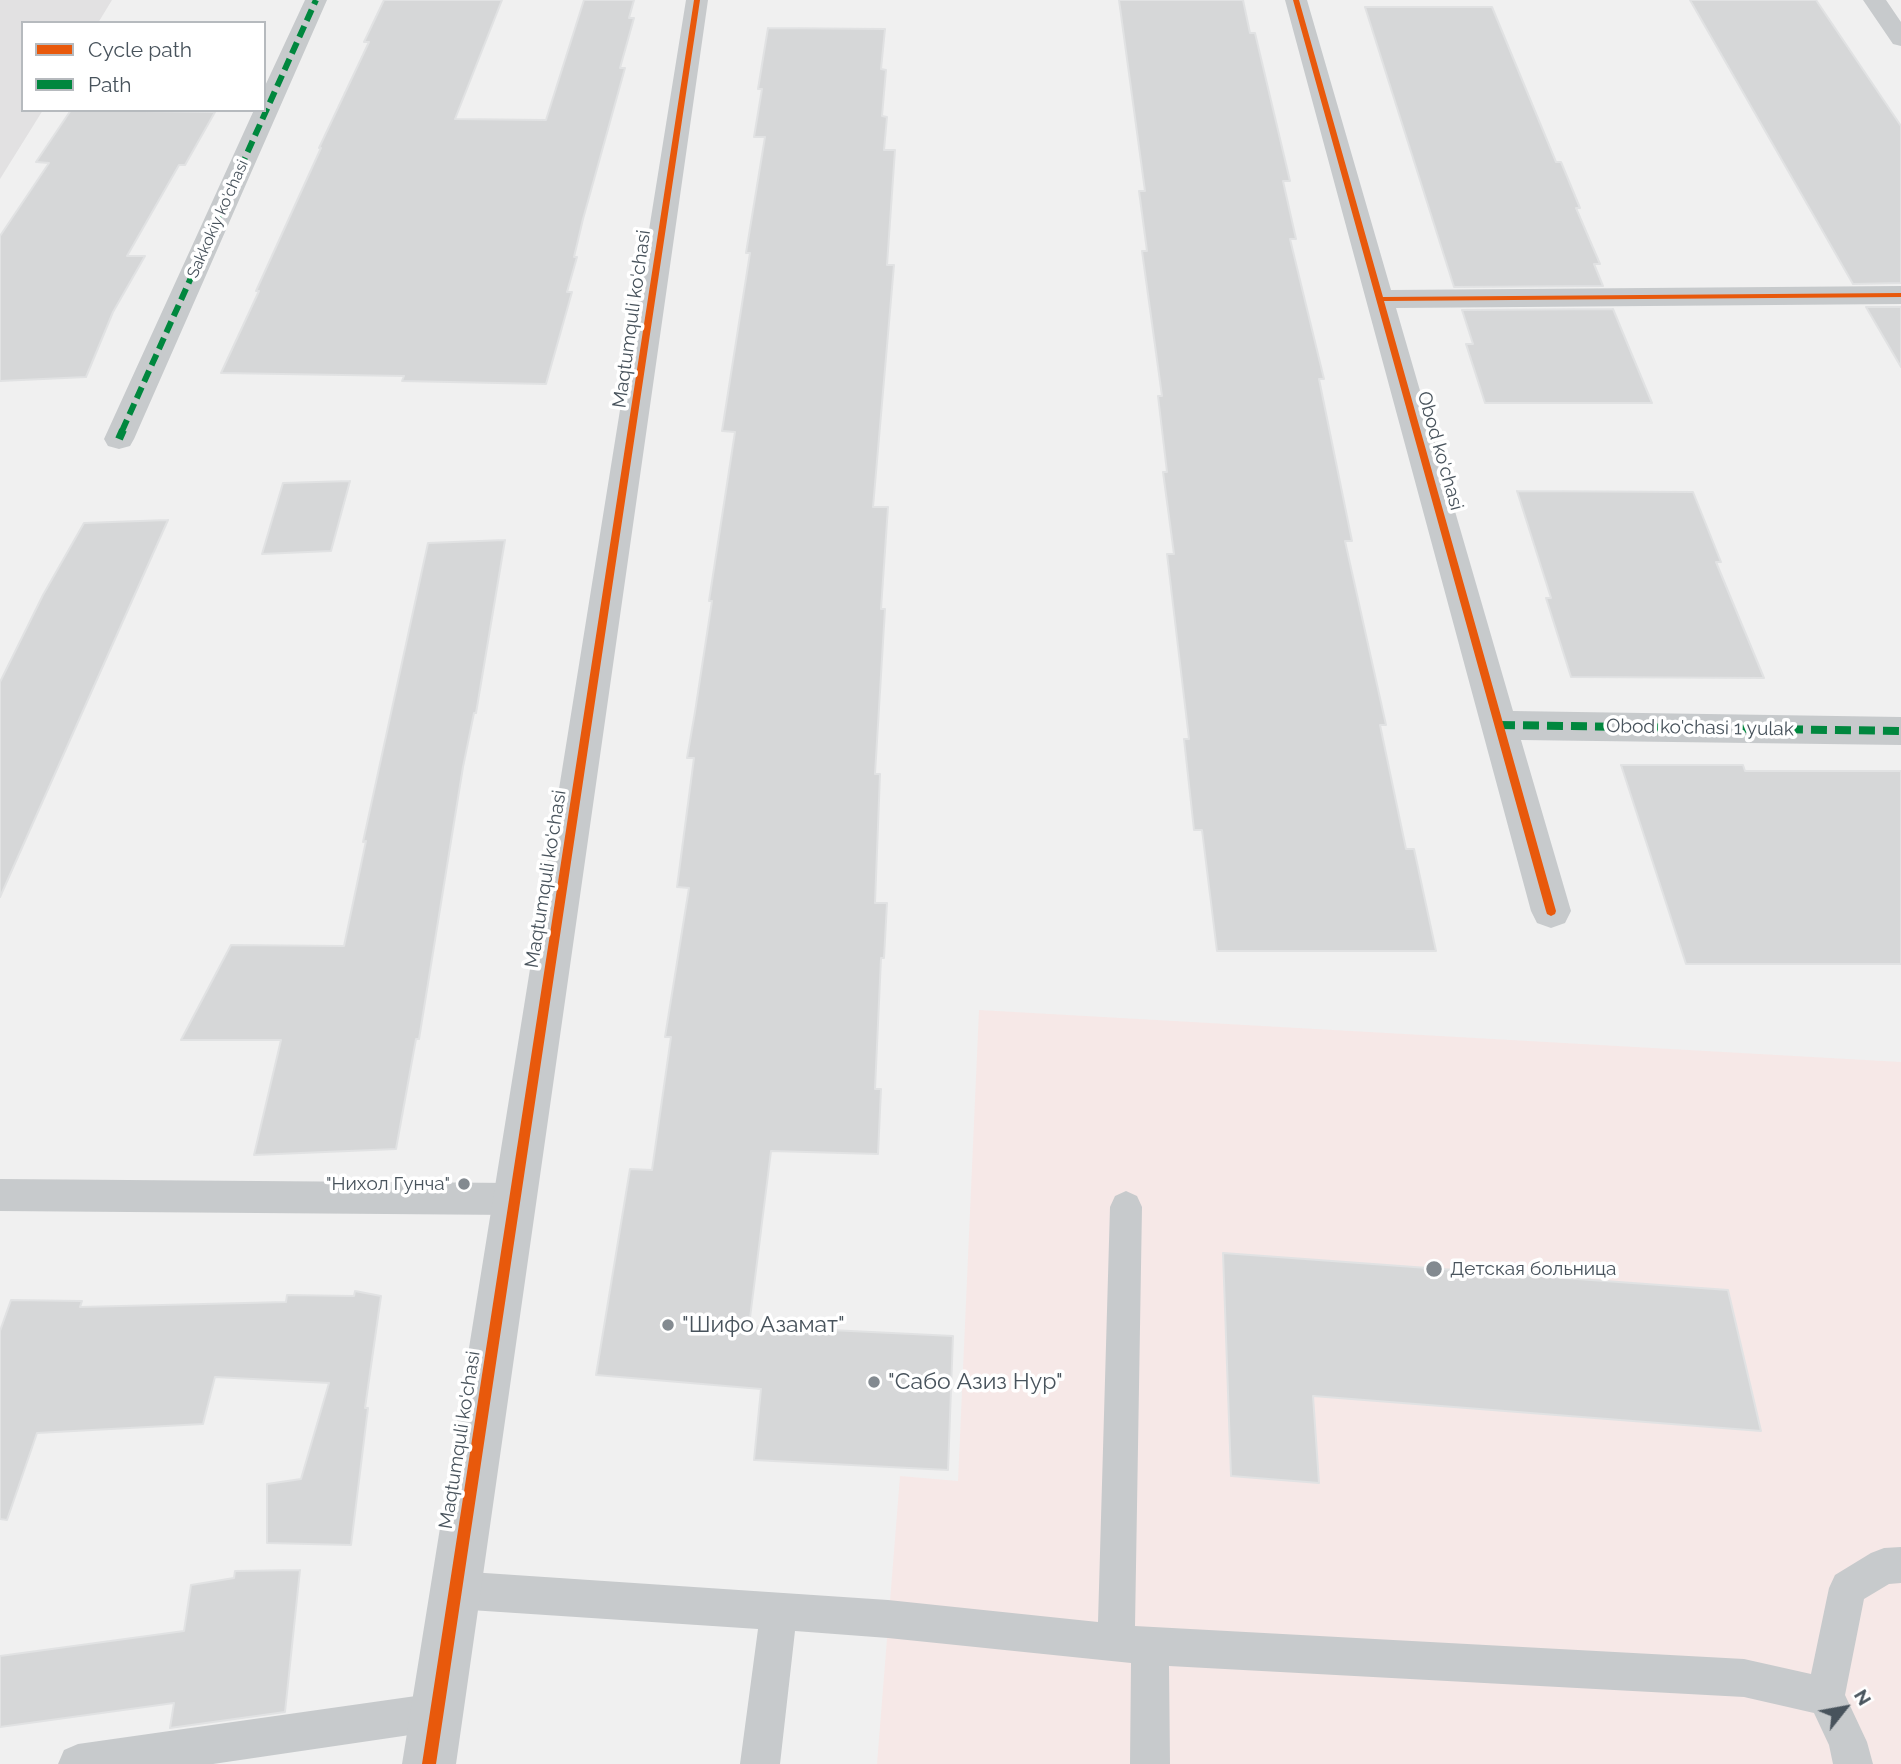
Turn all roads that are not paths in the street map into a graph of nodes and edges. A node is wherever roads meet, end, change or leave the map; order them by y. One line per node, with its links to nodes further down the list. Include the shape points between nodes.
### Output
1 (316, 0): 6 (street, Sakkokiy ko'chasi)
2 (697, 0): 15 (street, Maqtumquli ko'chasi)
3 (1296, 0): 9 (street, Obod ko'chasi)
4 (1874, 0): 5 (street)
5 (1901, 40)
6 (266, 111)
7 (266, 112): 10 (street, Sakkokiy ko'chasi)
8 (1901, 295): 9 (street)
9 (1380, 299): 11 (street, Obod ko'chasi)
10 (119, 439)
11 (1499, 725): 12 (street, Obod ko'chasi 1 yulak); 13 (street, Obod ko'chasi)
12 (1901, 731)
13 (1551, 911)
14 (0, 1195): 15 (lane)
15 (514, 1199): 18 (street, Maqtumquli ko'chasi)
16 (1126, 1207): 20 (lane)
17 (1901, 1565): 21 (lane, via 1884,1566 1848,1588)
18 (455, 1590): 19 (lane); 22 (street, Maqtumquli ko'chasi)
19 (779, 1612): 20 (lane); 25 (lane)
20 (1133, 1644): 21 (lane, via 1744,1678); 26 (lane)
21 (1826, 1696): 27 (lane)
22 (437, 1712): 23 (lane); 24 (street, Maqtumquli ko'chasi)
23 (78, 1764)
24 (429, 1764)
25 (760, 1764)
26 (1150, 1764)
27 (1853, 1764)

